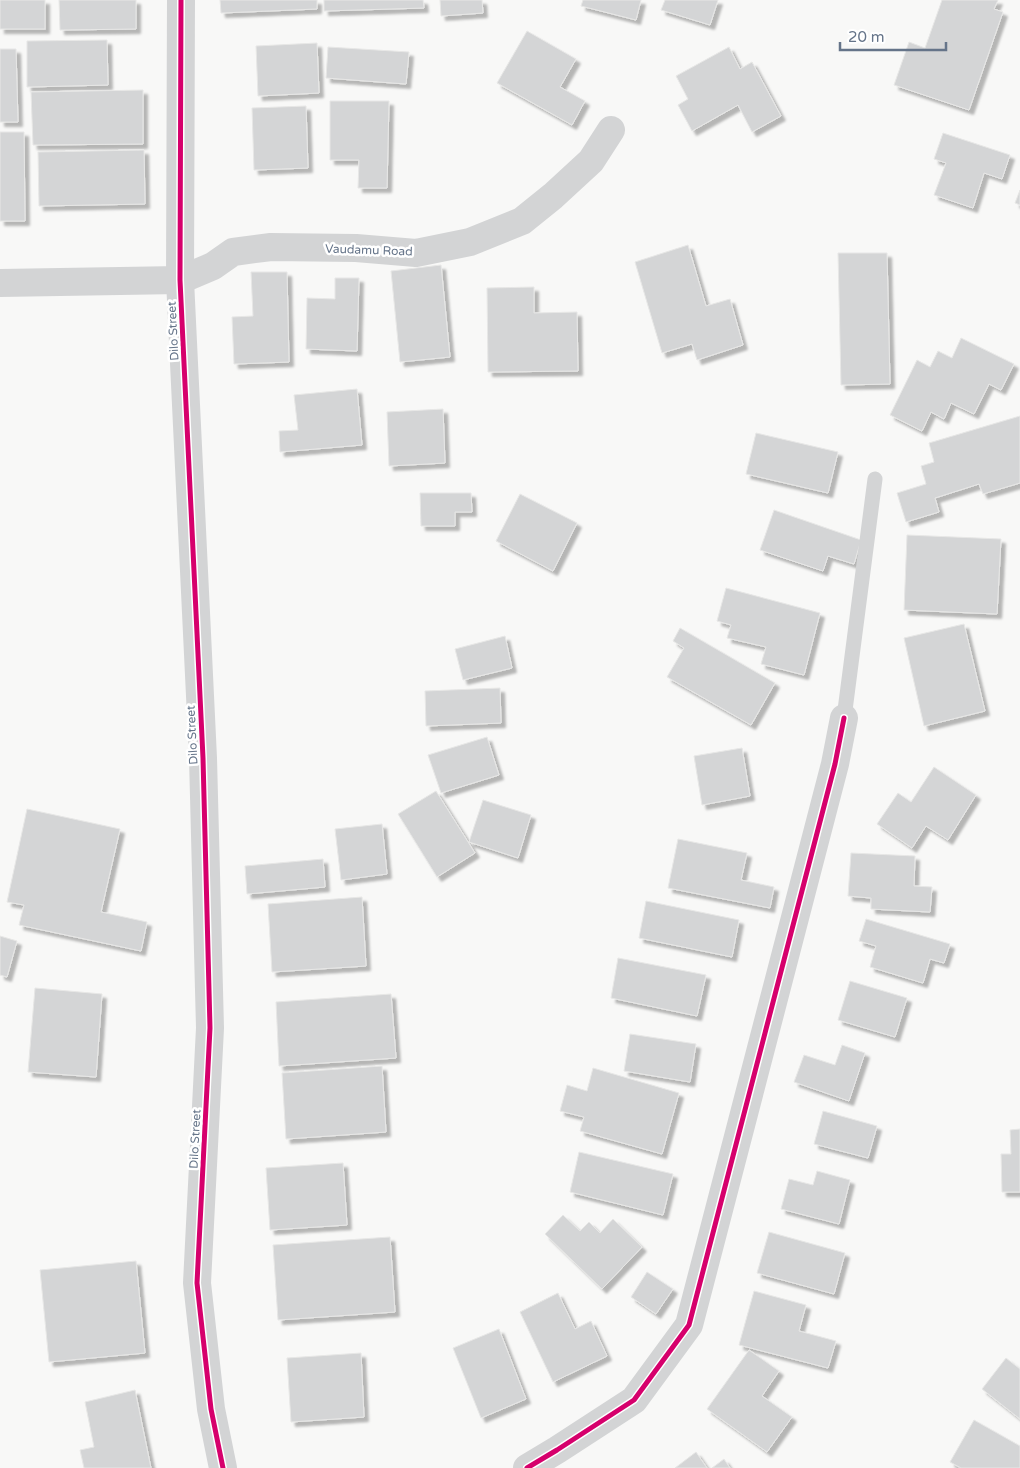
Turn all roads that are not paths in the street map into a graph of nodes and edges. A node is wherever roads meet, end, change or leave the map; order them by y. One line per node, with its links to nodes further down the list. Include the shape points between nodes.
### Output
1 (181, 0): 3 (street, Dilo Street)
2 (611, 130): 3 (street, Vaudamu Road, via 591,161 522,221 470,242 416,253 356,248 271,248 233,252 212,266)
3 (180, 280): 4 (street); 7 (street, Dilo Street, via 203,758 210,1028 198,1283 211,1409)
4 (0, 283)
5 (875, 479): 6 (lane)
6 (844, 718): 8 (street, via 835,764 689,1325 634,1400)
7 (223, 1468)
8 (527, 1468)

